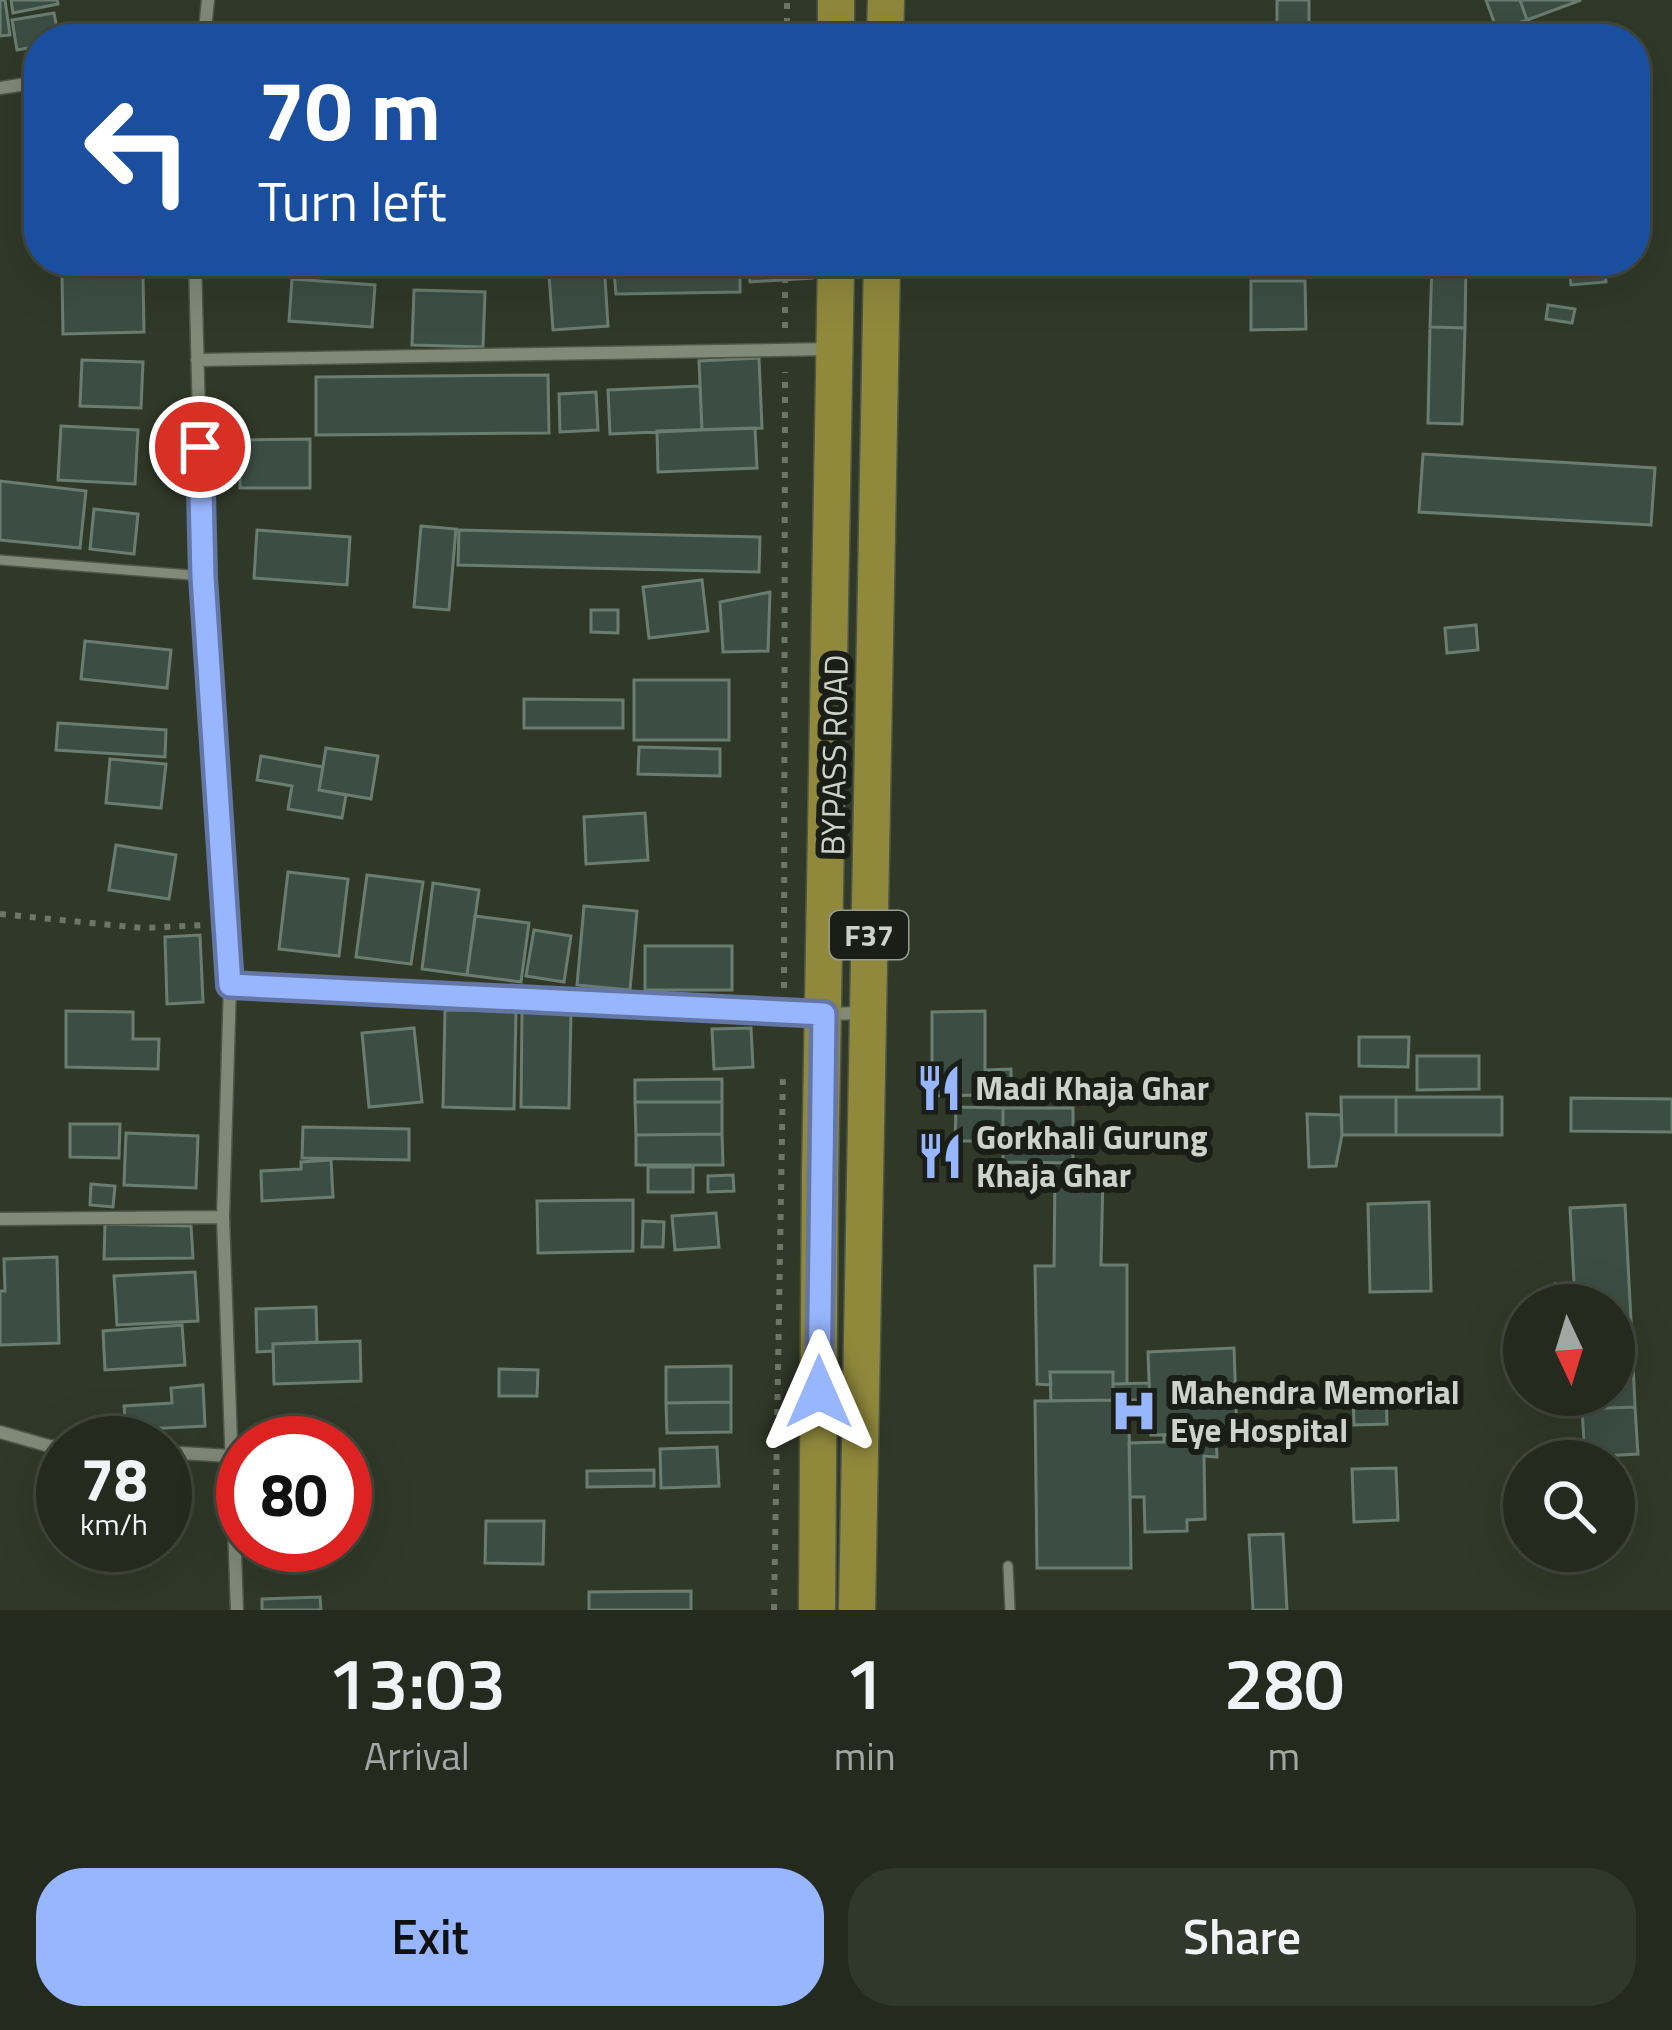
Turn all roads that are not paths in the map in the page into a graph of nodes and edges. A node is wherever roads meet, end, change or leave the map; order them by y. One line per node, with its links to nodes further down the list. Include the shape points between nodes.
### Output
1 (196, 276): 5 (street)
2 (836, 276): 4 (highway, BYPASS ROAD / F37)
3 (882, 276): 9 (highway, BYPASS ROAD / F37)
4 (836, 349): 5 (street); 10 (highway, BYPASS ROAD / F37)
5 (197, 360): 7 (street)
6 (0, 560): 7 (lane)
7 (203, 577): 8 (street)
8 (230, 985): 10 (street); 11 (street)
9 (867, 1013): 10 (street); 20 (highway, BYPASS ROAD / F37)
10 (824, 1014): 19 (highway, BYPASS ROAD / F37, via 831,1176)
11 (223, 1217): 12 (street); 13 (street)
12 (0, 1220)
13 (229, 1416)
14 (0, 1432): 15 (street)
15 (36, 1442)
16 (1008, 1566): 21 (lane)
17 (235, 1572): 18 (street)
18 (237, 1610)
19 (817, 1610)
20 (856, 1610)
21 (1010, 1610)

